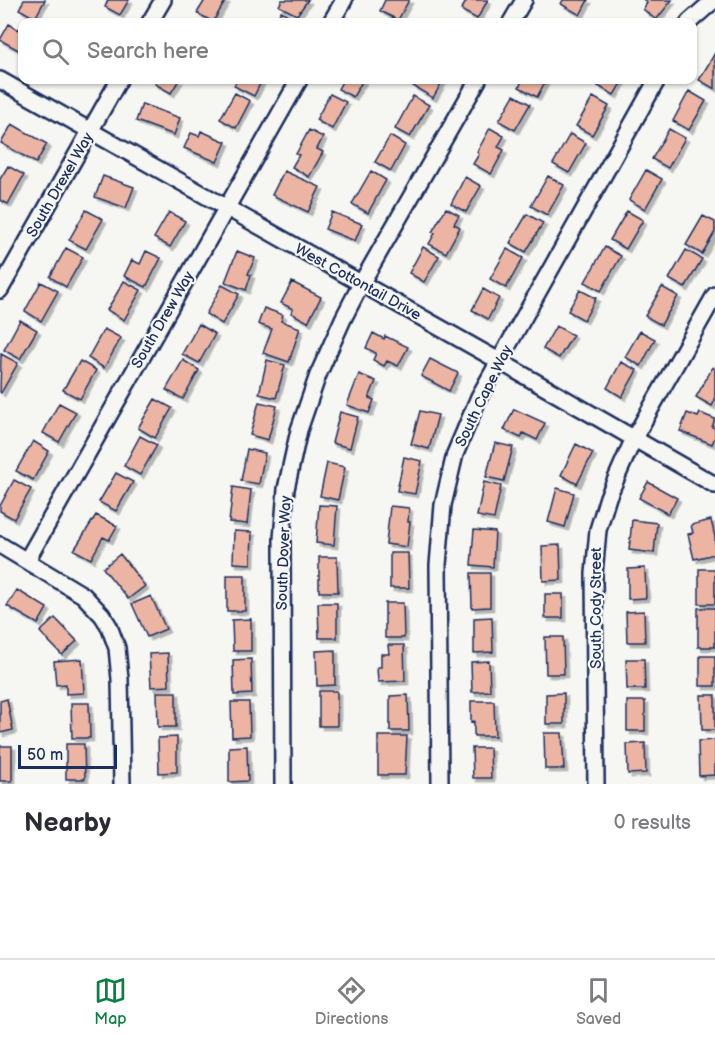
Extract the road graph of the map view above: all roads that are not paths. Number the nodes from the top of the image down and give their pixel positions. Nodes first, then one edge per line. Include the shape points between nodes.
1 (163, 0) edge
2 (344, 0) edge
3 (524, 0) edge
4 (714, 0) edge
5 (152, 18) edge
6 (333, 18) edge
7 (513, 18) edge
8 (694, 18) edge
9 (0, 80) edge
10 (117, 84) edge
11 (297, 84) edge
12 (476, 84) edge
13 (655, 84) edge
14 (90, 131) junction
15 (226, 208) junction
16 (361, 284) junction
17 (0, 290) edge
18 (715, 295) edge
19 (499, 361) junction
20 (633, 438) junction
21 (715, 485) edge
22 (0, 545) edge
23 (27, 560) junction
24 (122, 784) edge
25 (283, 784) edge
26 (440, 784) edge
27 (596, 784) edge

1 - 5 street
2 - 6 street
3 - 7 street
4 - 8 street
9 - 14 street, West Cottontail Drive
10 - 14 street, South Drexel Way
11 - 15 street, South Drew Way
12 - 16 street, South Dover Way
13 - 19 street, South Cape Way
14 - 15 street, West Cottontail Drive
14 - 17 street, South Drexel Way
15 - 16 street, West Cottontail Drive
15 - 23 street, South Drew Way
16 - 19 street, West Cottontail Drive
16 - 25 street, South Dover Way via 318,375 299,430 286,489 281,570
18 - 20 street, South Cody Street
19 - 20 street, West Cottontail Drive
19 - 26 street, South Cape Way via 455,454 442,505 438,565
20 - 21 street, West Cottontail Drive
20 - 27 street, South Cody Street via 603,511 596,541
22 - 23 street
23 - 24 street via 83,595 109,626 115,640 119,659

